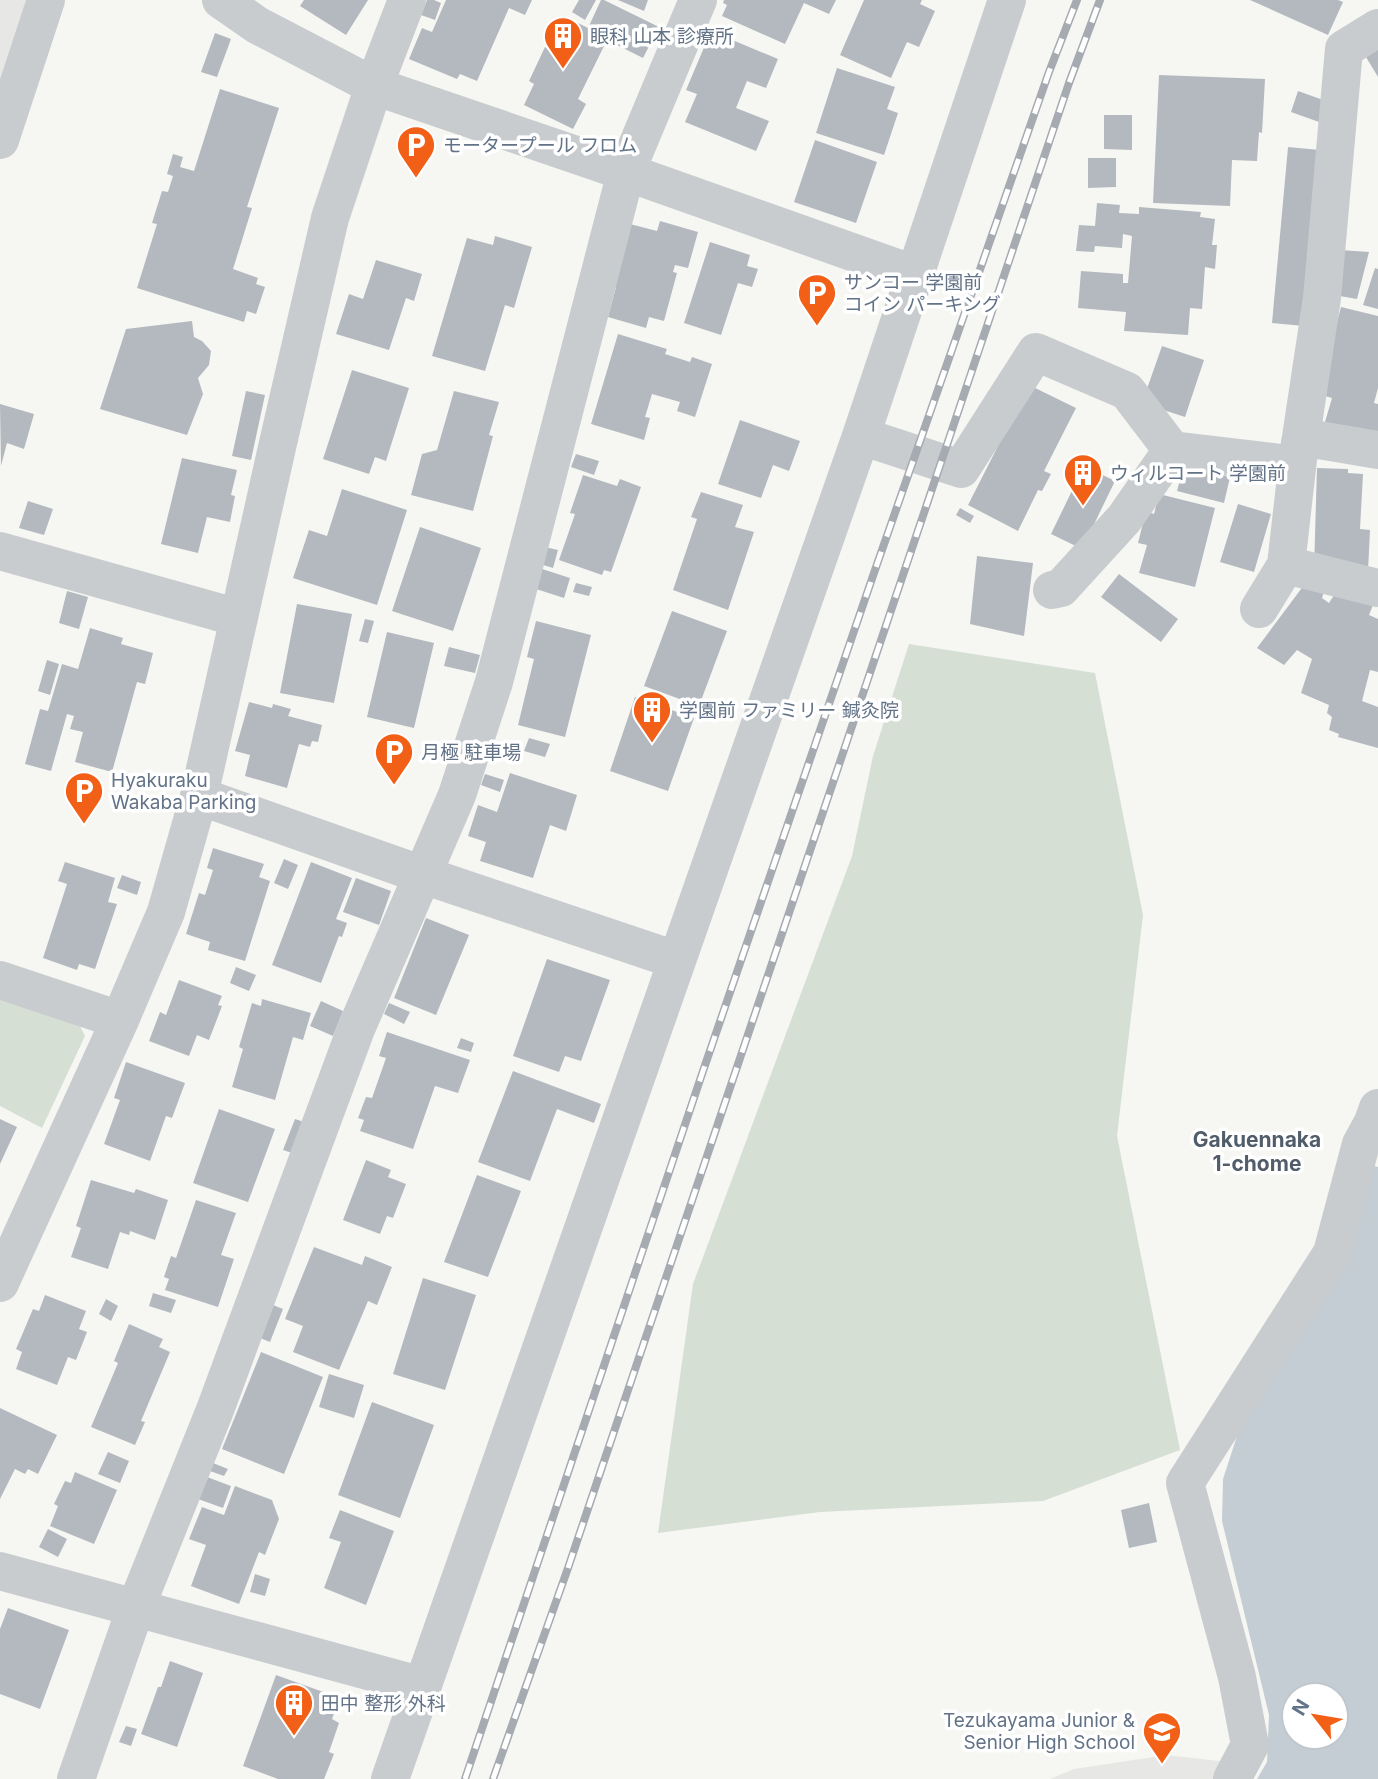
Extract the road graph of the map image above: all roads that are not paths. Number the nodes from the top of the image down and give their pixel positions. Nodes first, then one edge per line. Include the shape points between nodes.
1 (46, 0) edge
2 (221, 0) edge
3 (407, 0) edge
4 (698, 0) edge
5 (1007, 0) edge
6 (1378, 28) edge
7 (374, 86) junction
8 (0, 140) edge
9 (626, 172) junction
10 (914, 274) junction
11 (861, 436) junction
12 (1172, 450) junction
13 (1378, 450) edge
14 (1299, 451) junction
15 (1124, 519) junction
16 (0, 551) edge
17 (1286, 565) junction
18 (1113, 570) dead end
19 (1378, 588) edge
20 (1052, 590) dead end
21 (1259, 610) dead end
22 (239, 618) junction
23 (200, 796) junction
24 (423, 874) junction
25 (676, 960) junction
26 (0, 979) edge
27 (120, 1020) junction
28 (1378, 1108) edge
29 (0, 1283) edge
30 (0, 1570) edge
31 (136, 1607) junction
32 (423, 1686) junction
33 (76, 1779) edge
34 (390, 1779) edge
35 (1232, 1779) edge

1 - 8 street
2 - 7 street via 257,25
3 - 7 street
4 - 9 street
5 - 10 street
6 - 14 street via 1344,49 1322,298
7 - 9 street
7 - 22 street via 330,218
9 - 10 street
9 - 24 street via 495,682 457,795
10 - 11 street
11 - 12 street via 961,469 1036,352 1127,391
11 - 25 street
12 - 14 street
12 - 15 street
13 - 14 street
14 - 17 street
15 - 18 street
15 - 20 street via 1061,588
16 - 22 street
17 - 19 street
17 - 21 street
22 - 23 street
23 - 24 street
23 - 27 street via 166,912
24 - 25 street
24 - 31 street via 356,1029 215,1410
25 - 32 street
26 - 27 street
27 - 29 street
28 - 35 street via 1361,1144 1332,1253 1185,1483 1237,1677 1250,1745
30 - 31 street
31 - 32 street
31 - 33 street
32 - 34 street

